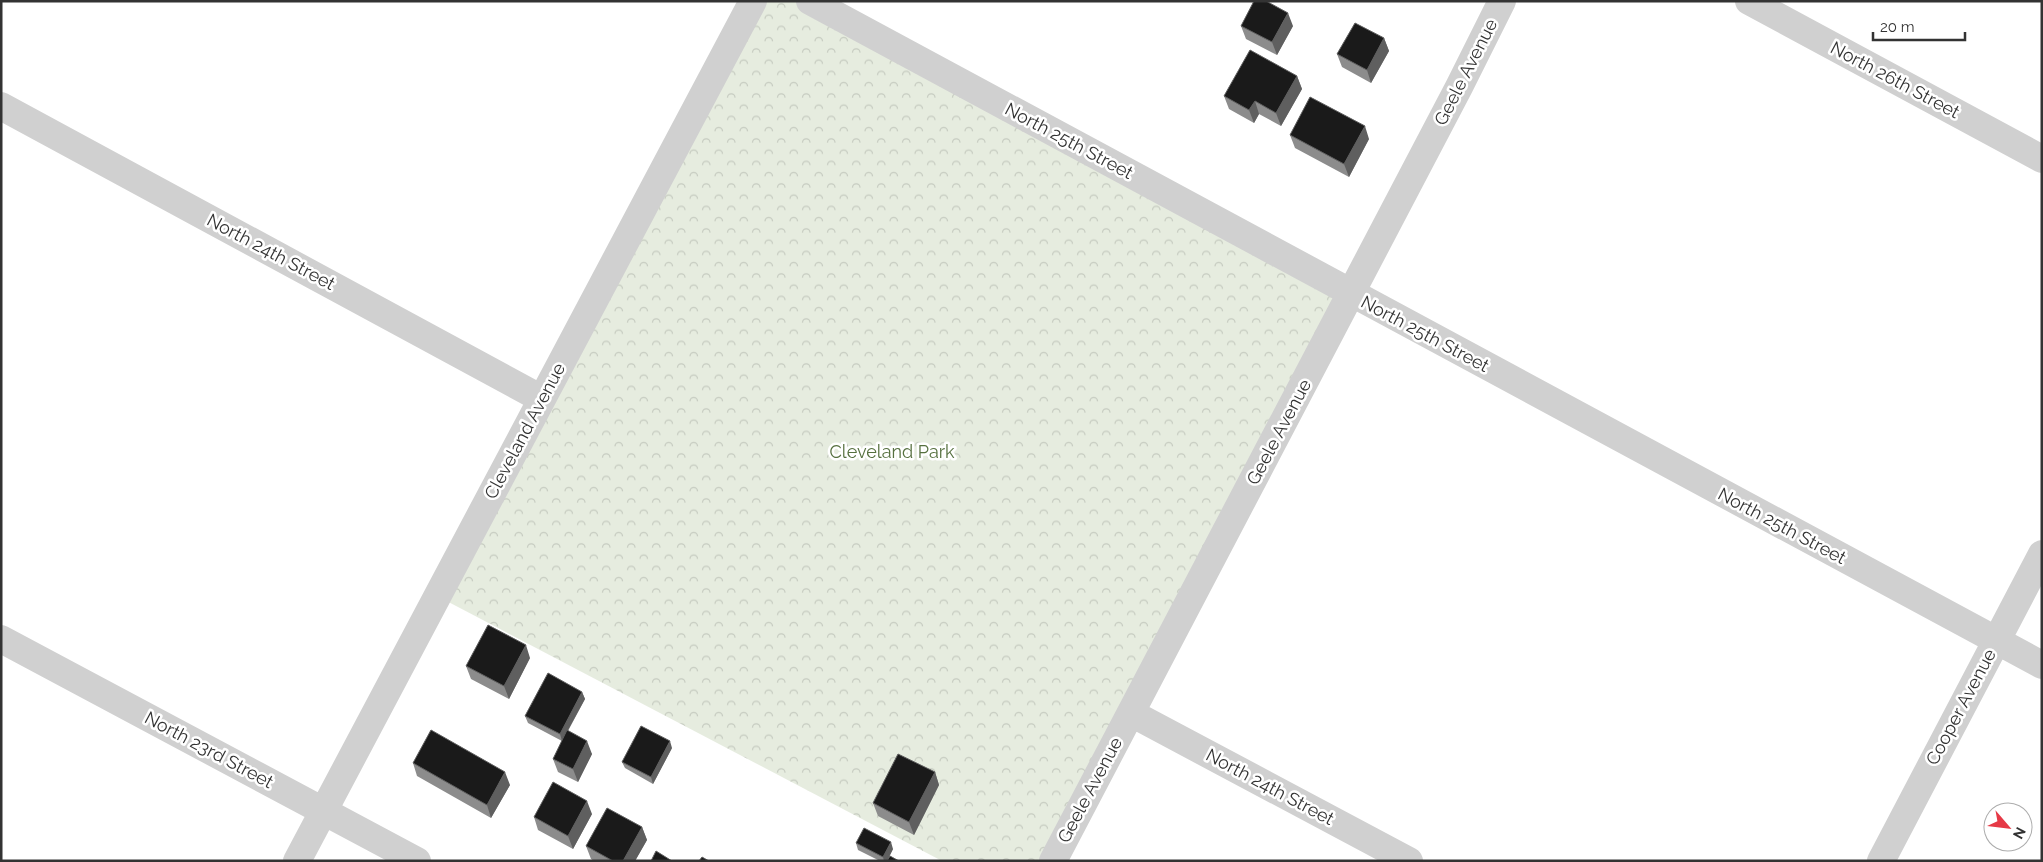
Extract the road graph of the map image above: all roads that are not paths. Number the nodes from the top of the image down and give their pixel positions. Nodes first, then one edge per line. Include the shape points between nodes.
1 (752, 1) edge
2 (810, 1) edge
3 (1502, 1) edge
4 (1748, 1) edge
5 (1, 106) edge
6 (2042, 159) edge
7 (1351, 294) junction
8 (542, 399) junction
9 (2042, 554) edge
10 (1, 639) edge
11 (1996, 641) junction
12 (2042, 665) edge
13 (1131, 713) junction
14 (324, 811) junction
15 (297, 861) edge
16 (417, 861) edge
17 (1053, 861) edge
18 (1409, 861) edge
19 (1881, 861) edge

1 - 8 street, Cleveland Avenue
2 - 7 street, North 25th Street
3 - 7 street, Geele Avenue
4 - 6 street, North 26th Street
5 - 8 street, North 24th Street
7 - 11 street, North 25th Street
7 - 13 street, Geele Avenue
8 - 14 street, Cleveland Avenue
9 - 11 street, Cooper Avenue
10 - 14 street, North 23rd Street
11 - 12 street, North 25th Street
11 - 19 street, Cooper Avenue
13 - 17 street, Geele Avenue
13 - 18 street, North 24th Street
14 - 15 street, Cleveland Avenue
14 - 16 street, North 23rd Street

